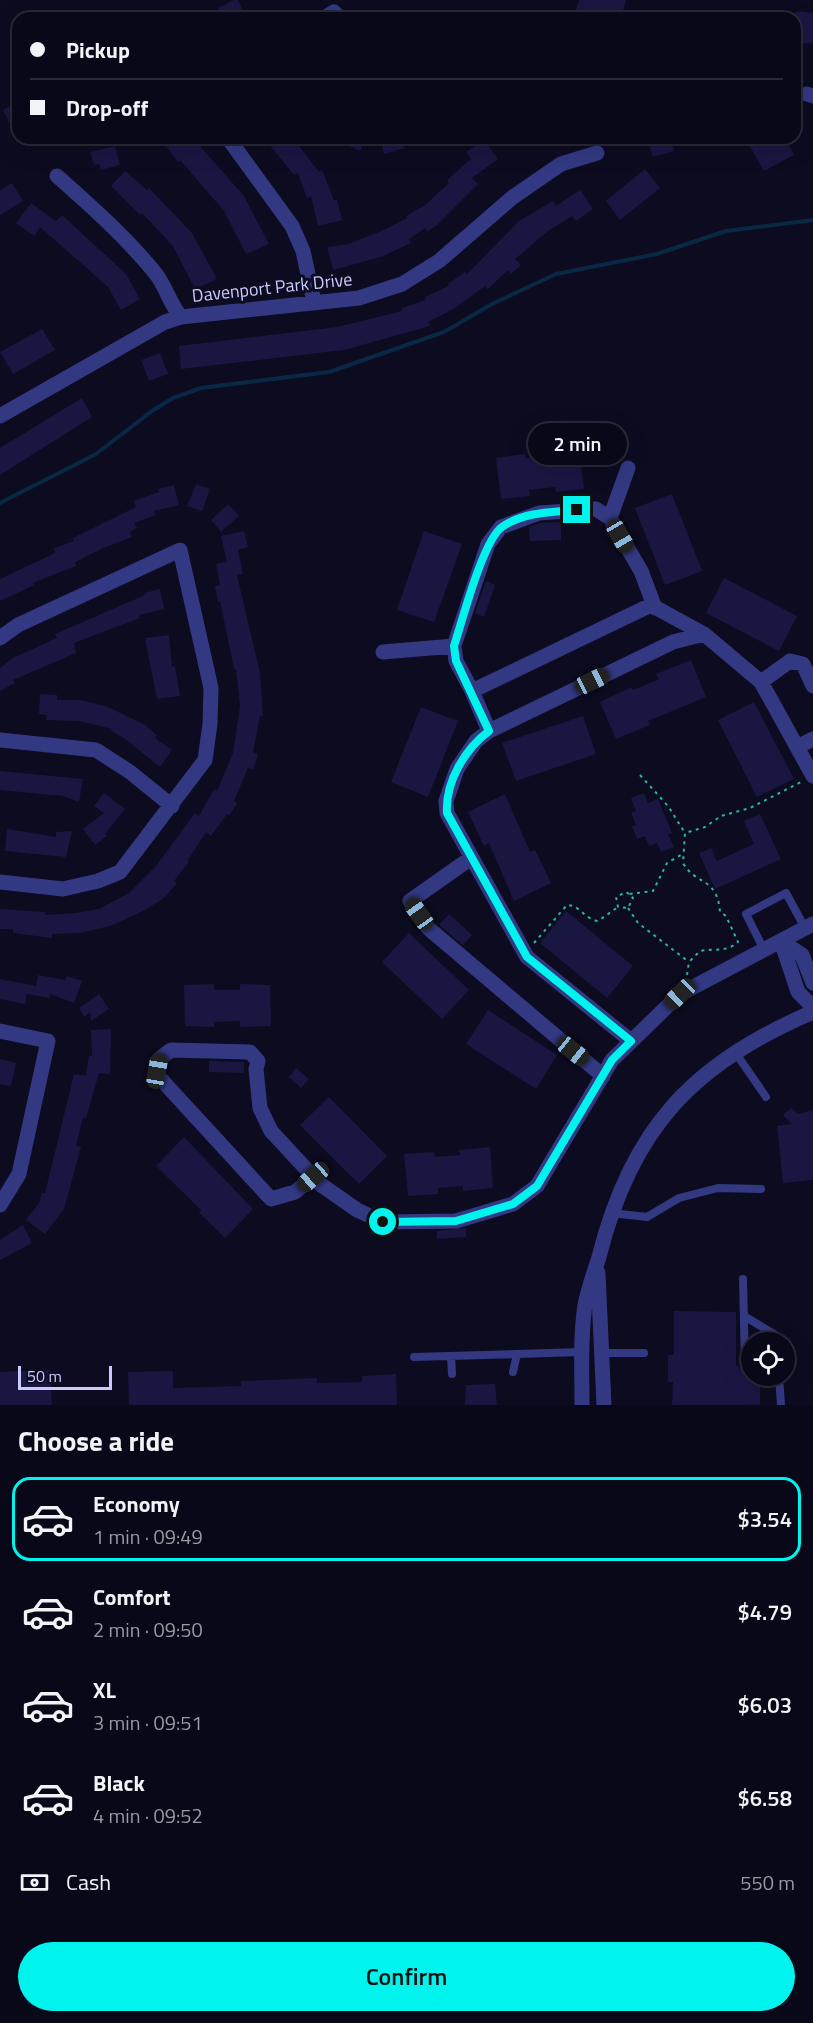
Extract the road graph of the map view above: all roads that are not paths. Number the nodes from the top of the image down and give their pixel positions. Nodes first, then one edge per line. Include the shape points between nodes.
1 (232, 144) edge
2 (597, 153) dead end
3 (57, 177) dead end
4 (314, 302) junction
5 (181, 317) junction
6 (1, 412) edge
7 (628, 468) dead end
8 (610, 518) junction
9 (655, 608) junction
10 (704, 634) junction
11 (0, 638) edge
12 (454, 646) junction
13 (383, 652) dead end
14 (761, 682) junction
15 (813, 686) edge
16 (472, 691) junction
17 (489, 731) junction
18 (813, 739) edge
19 (0, 740) edge
20 (797, 747) junction
21 (813, 776) edge
22 (172, 806) junction
23 (471, 858) junction
24 (0, 882) edge
25 (809, 926) edge
26 (781, 941) junction
27 (764, 950) junction
28 (813, 982) edge
29 (813, 1007) edge
30 (813, 1012) edge
31 (0, 1031) edge
32 (631, 1041) junction
33 (734, 1051) junction
34 (603, 1076) junction
35 (766, 1096) dead end
36 (313, 1177) junction
37 (761, 1189) dead end
38 (0, 1205) edge
39 (610, 1213) junction
40 (597, 1262) junction
41 (743, 1279) dead end
42 (744, 1316) junction
43 (744, 1332) edge
44 (771, 1332) edge
45 (582, 1352) junction
46 (603, 1353) junction
47 (644, 1353) dead end
48 (517, 1354) junction
49 (451, 1356) junction
50 (414, 1357) dead end
51 (513, 1372) dead end
52 (452, 1374) dead end
53 (780, 1386) edge
54 (582, 1405) edge
55 (604, 1405) edge
56 (781, 1405) edge

1 - 4 street via 292,226 303,251
2 - 4 street, Davenport Park Drive via 561,164 522,190 439,261 402,284 359,298
3 - 5 street via 101,215 157,276 172,308
4 - 5 street, Davenport Park Drive
5 - 6 street, Davenport Park Drive via 165,322
7 - 8 street
8 - 9 street via 641,572
8 - 12 street via 596,509 539,513 501,527 488,544
9 - 10 street
9 - 16 street via 651,606
10 - 14 street
10 - 17 street via 673,642
11 - 22 street via 18,625 180,550 212,688 205,760
12 - 13 street
12 - 16 street via 456,661
14 - 15 street via 790,661 803,664
14 - 20 street
16 - 17 street
17 - 23 street via 476,741 457,769 446,801 447,813
18 - 20 street
19 - 22 street via 96,750 130,771
20 - 21 street
22 - 24 street via 120,872 63,889
23 - 32 street via 525,954
23 - 34 street via 410,901 428,928
25 - 26 street
25 - 27 lane via 786,894 746,914
26 - 27 street
26 - 28 street via 802,955
26 - 29 street via 798,992
27 - 32 street via 680,994
30 - 33 street
31 - 38 street via 48,1041 19,1174
32 - 34 street
33 - 35 lane
33 - 39 street via 706,1072 658,1122 622,1182
34 - 36 street via 537,1186 513,1204 456,1221 383,1222 357,1210
36 - 36 street via 271,1131 260,1108 258,1061 250,1052 171,1050 159,1059 158,1076 271,1199 295,1192
37 - 39 lane via 718,1188 679,1198 646,1217
39 - 40 street
40 - 45 street via 585,1304
40 - 46 street
41 - 42 lane
42 - 43 lane
42 - 44 lane
45 - 48 lane
45 - 54 street
46 - 47 lane
46 - 55 street
48 - 49 lane
48 - 51 lane
49 - 50 lane
49 - 52 lane
53 - 56 lane

